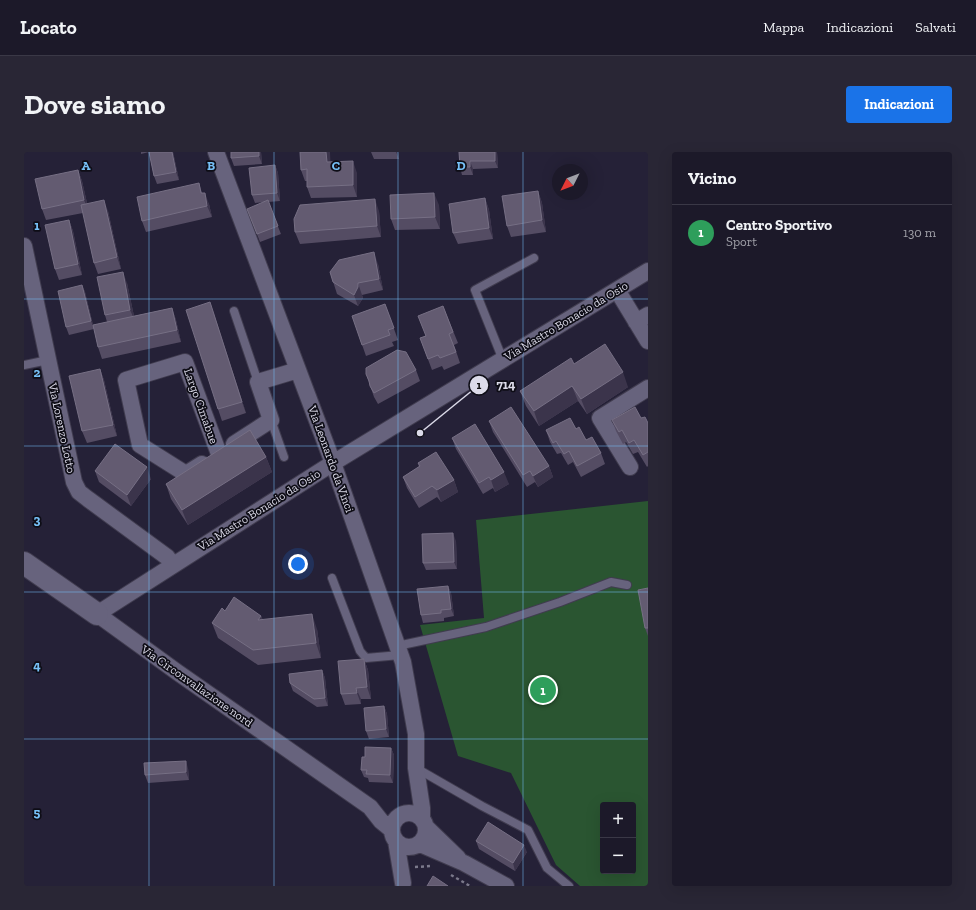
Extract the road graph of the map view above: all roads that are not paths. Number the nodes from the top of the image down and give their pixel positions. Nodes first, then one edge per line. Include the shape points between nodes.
1 (216, 152) edge
2 (24, 246) edge
3 (534, 258) dead end
4 (648, 271) edge
5 (617, 290) junction
6 (234, 311) dead end
7 (642, 318) edge
8 (648, 341) edge
9 (48, 360) junction
10 (503, 360) junction
11 (24, 365) edge
12 (298, 370) junction
13 (258, 382) junction
14 (648, 388) edge
15 (271, 420) junction
16 (219, 454) junction
17 (284, 457) dead end
18 (333, 463) junction
19 (630, 467) dead end
20 (24, 563) edge
21 (173, 565) junction
22 (332, 578) dead end
23 (627, 585) dead end
24 (97, 614) junction
25 (399, 650) junction
26 (416, 771) junction
27 (424, 823) junction
28 (398, 825) junction
29 (416, 845) junction
30 (464, 864) junction
31 (403, 884) edge
32 (506, 886) edge
33 (569, 886) edge

1 - 12 street, Via Leonardo da Vinci
2 - 9 street, Via Lorenzo Lotto
3 - 10 lane via 475,290
4 - 5 street, Via Mastro Bonacio da Osio
5 - 7 street
5 - 10 street, Via Mastro Bonacio da Osio
6 - 13 lane
7 - 8 street
9 - 11 lane
9 - 21 street, Via Lorenzo Lotto via 74,482 79,492 167,556
10 - 18 street, Via Mastro Bonacio da Osio
12 - 13 street
12 - 18 street, Via Leonardo da Vinci
13 - 15 street
14 - 19 street via 600,418
15 - 16 street, Largo Cimabue
15 - 17 lane
16 - 16 street, Largo Cimabue via 186,474 140,445 126,380 184,362
18 - 21 street, Via Mastro Bonacio da Osio
18 - 25 street, Via Leonardo da Vinci
20 - 24 street, Via Circonvallazione nord
21 - 24 street, Via Mastro Bonacio da Osio
22 - 25 lane via 360,651 366,658
23 - 25 lane via 611,582 486,627
24 - 28 street, Via Circonvallazione nord via 370,807 387,811
25 - 26 street, Via Leonardo da Vinci via 416,734
26 - 27 street, Via Leonardo da Vinci
26 - 28 street, Via Leonardo da Vinci
26 - 33 lane via 528,830 547,868
27 - 28 street, Via Circonvallazione nord via 412,813
27 - 29 street via 424,840
27 - 30 street, Via Circonvallazione nord
28 - 29 street, Via Circonvallazione nord via 404,846
28 - 31 street, Via Leonardo da Vinci
29 - 30 street, Via Circonvallazione nord
29 - 31 street
30 - 32 street, Via Circonvallazione nord

